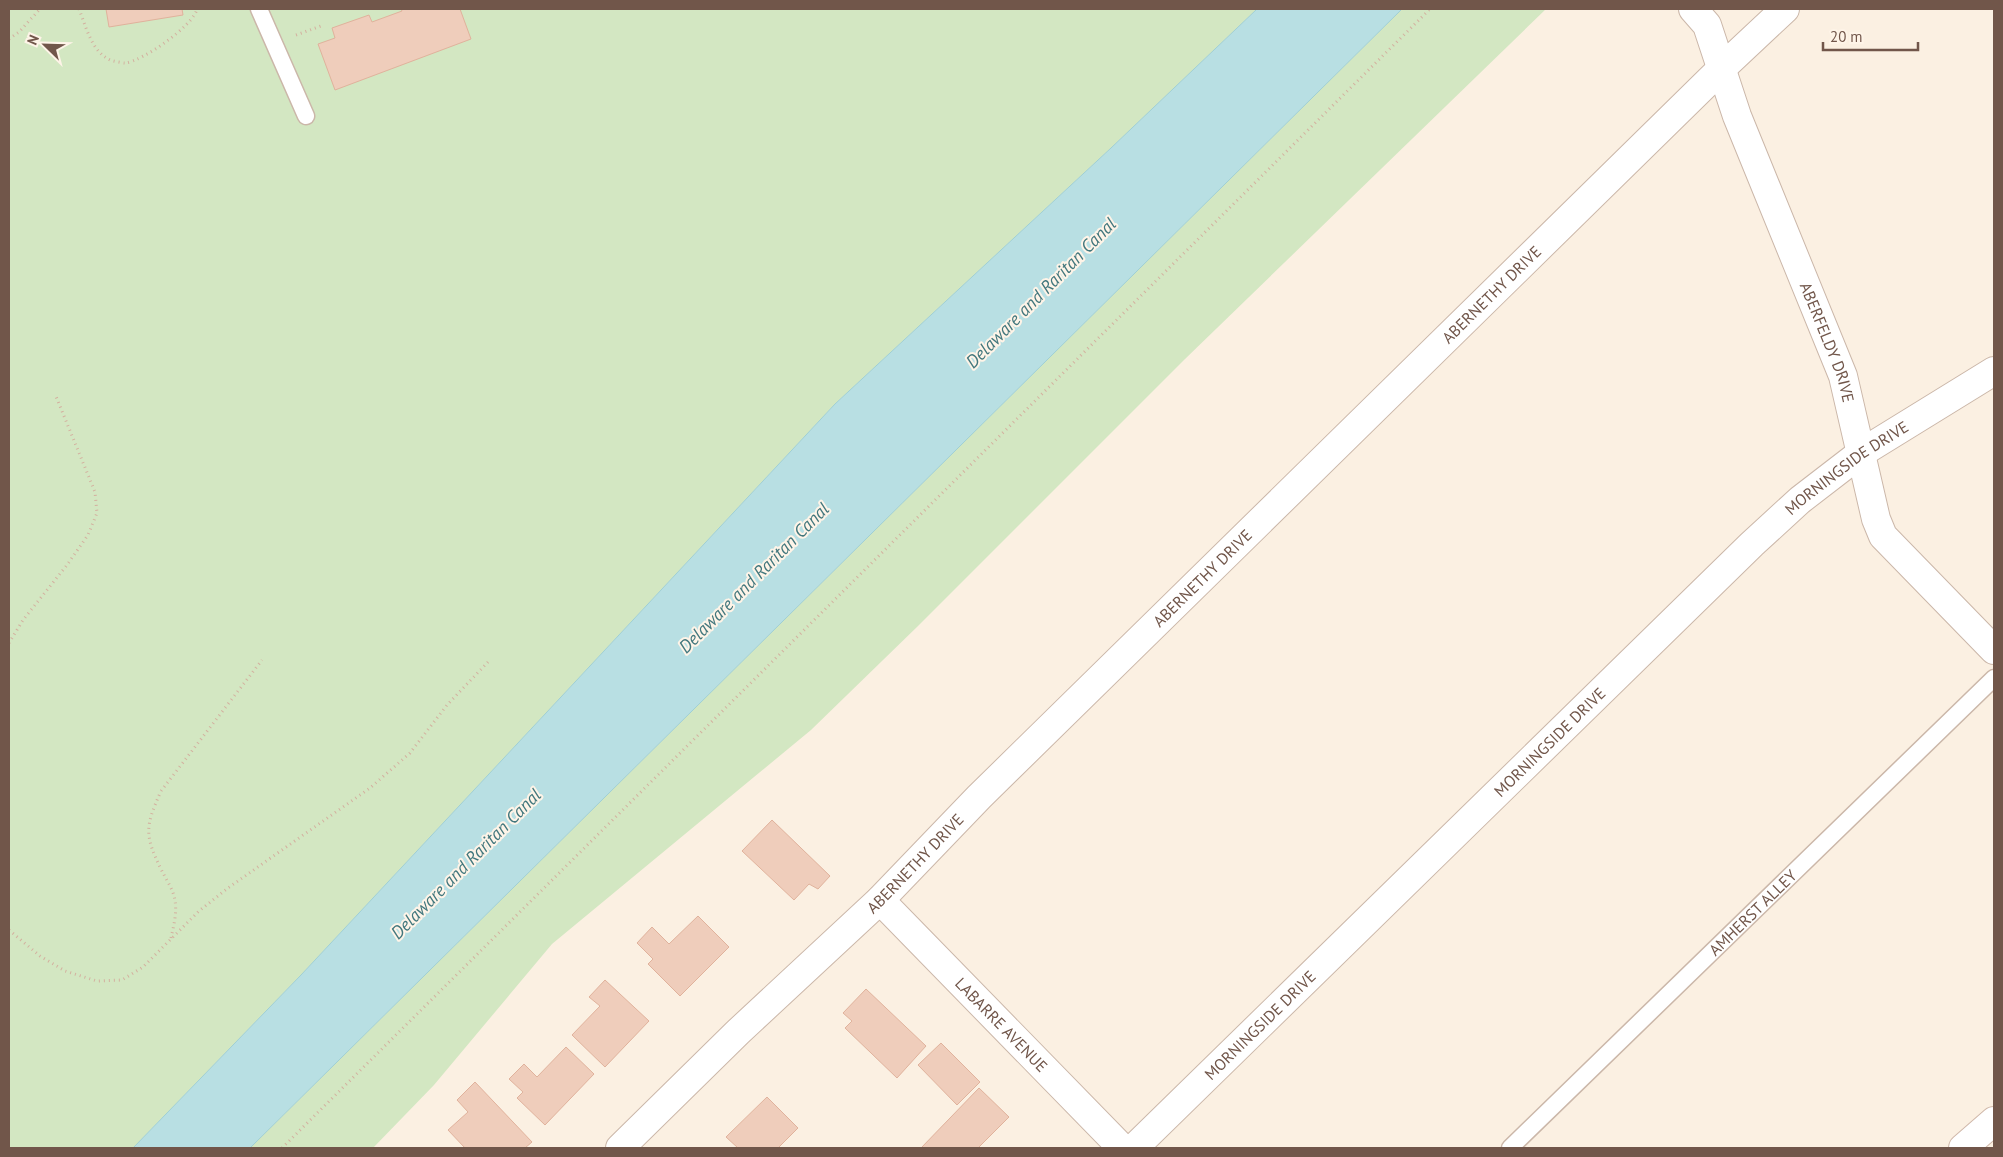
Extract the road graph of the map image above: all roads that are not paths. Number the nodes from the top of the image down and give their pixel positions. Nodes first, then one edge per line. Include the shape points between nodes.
1 (259, 9) edge
2 (1693, 9) edge
3 (1785, 9) edge
4 (1722, 68) junction
5 (306, 116) dead end
6 (1994, 371) edge
7 (1861, 453) junction
8 (1994, 650) edge
9 (1994, 678) edge
10 (880, 900) junction
11 (1994, 1121) edge
12 (620, 1148) edge
13 (1122, 1148) edge
14 (1134, 1148) edge
15 (1510, 1148) edge
16 (1963, 1148) edge

1 - 5 lane
2 - 4 street, ABERFELDY DRIVE via 1707,25
3 - 4 street, ABERNETHY DRIVE
4 - 7 street, ABERFELDY DRIVE via 1737,116 1843,376
4 - 10 street, ABERNETHY DRIVE via 979,797
6 - 7 street, MORNINGSIDE DRIVE
7 - 8 street, ABERFELDY DRIVE via 1883,536
7 - 14 street, MORNINGSIDE DRIVE via 1800,500 1752,544
9 - 15 lane, AMHERST ALLEY
10 - 12 street, ABERNETHY DRIVE
10 - 13 street, LABARRE AVENUE
11 - 16 street

